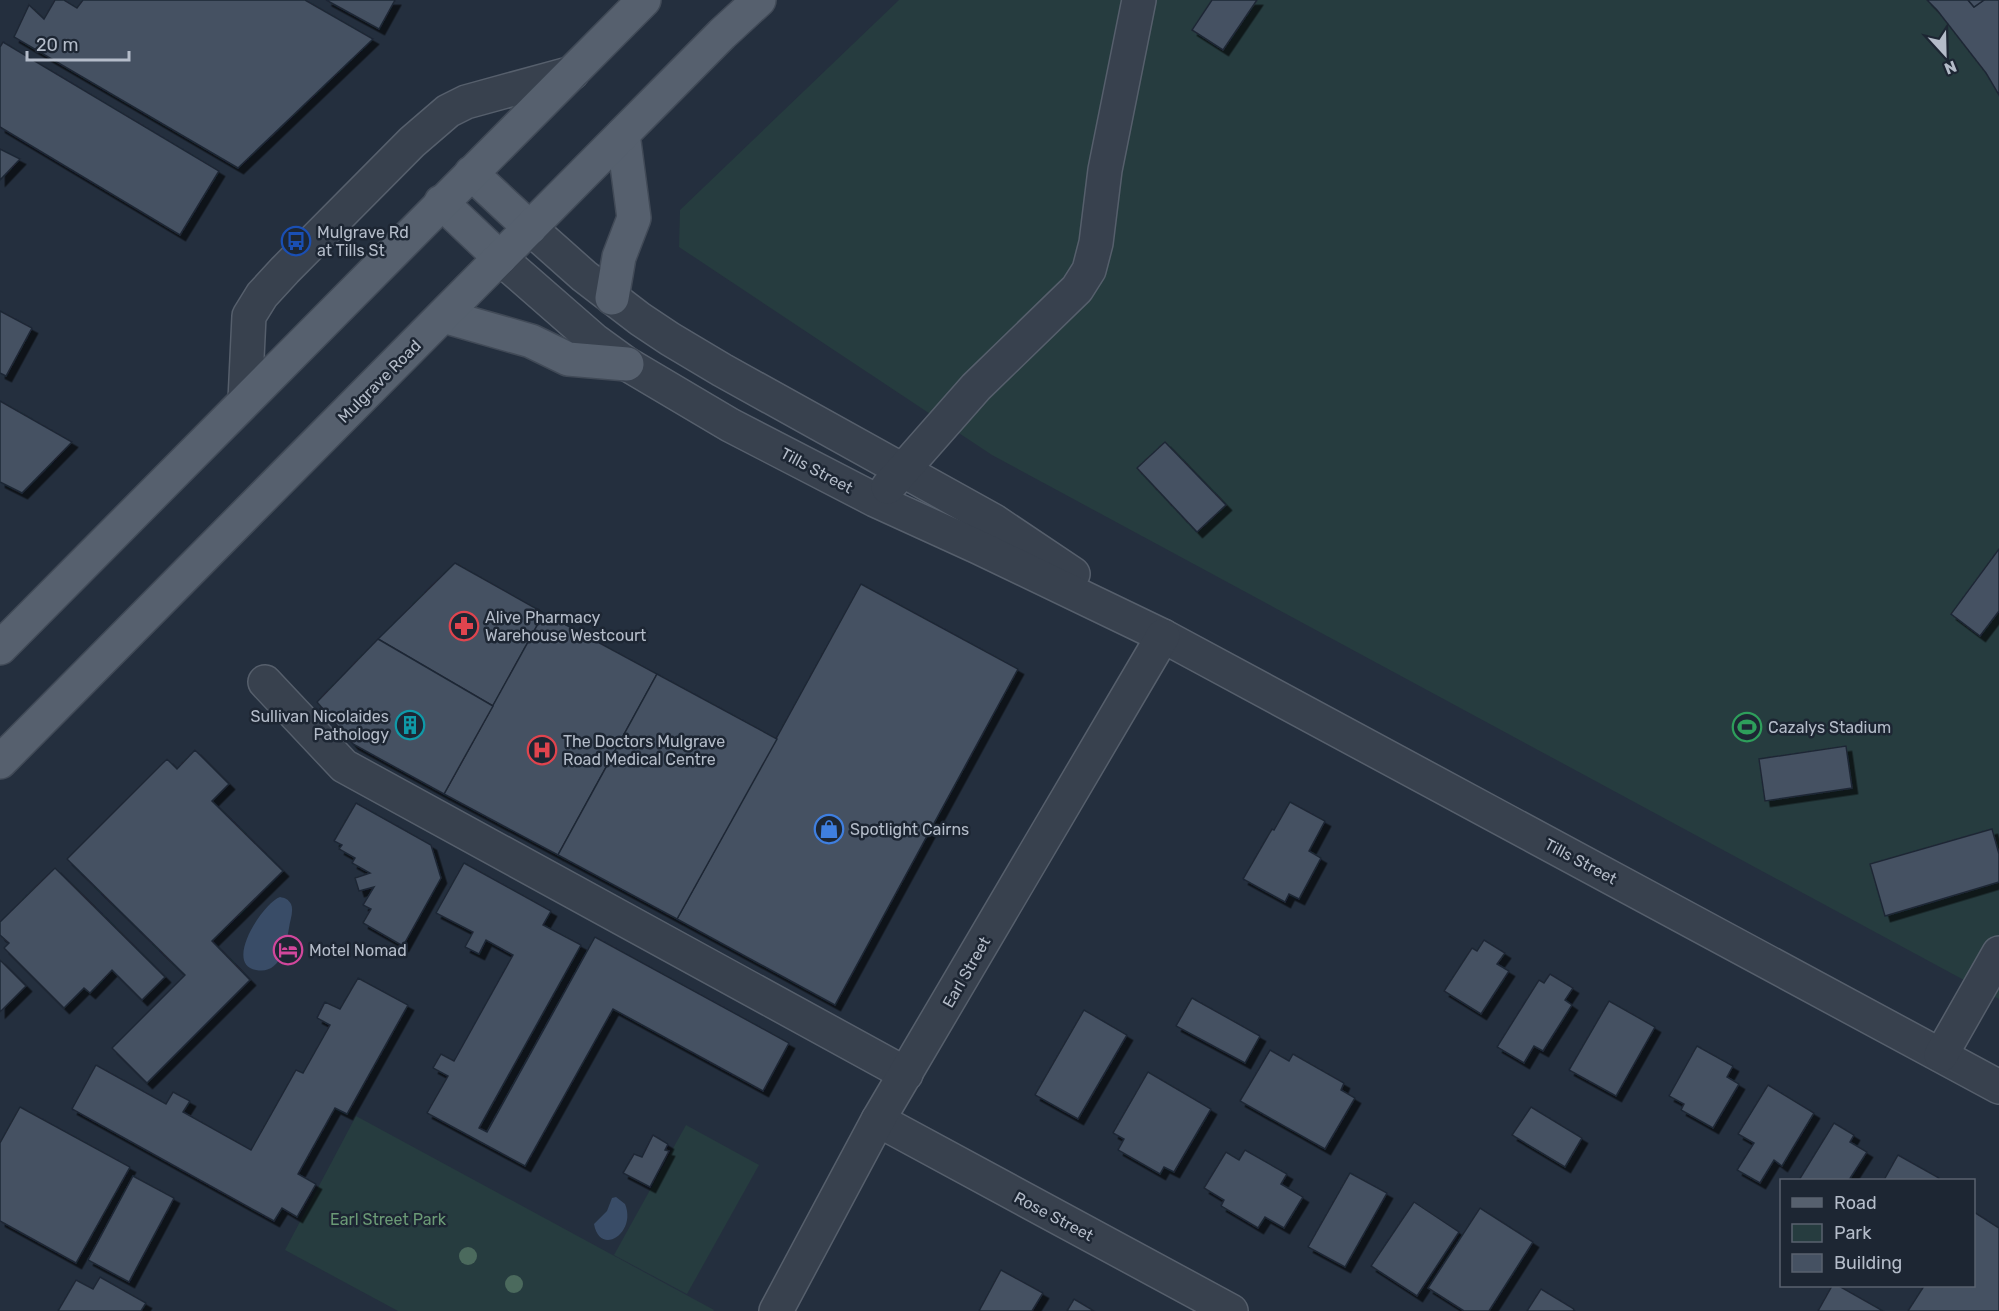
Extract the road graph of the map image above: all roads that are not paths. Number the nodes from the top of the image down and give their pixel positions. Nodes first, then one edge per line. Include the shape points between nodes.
1 (644, 0) edge
2 (759, 0) edge
3 (1139, 0) edge
4 (572, 73) junction
5 (623, 134) junction
6 (471, 173) junction
7 (441, 202) junction
8 (530, 228) junction
9 (500, 258) junction
10 (612, 298) junction
11 (443, 316) junction
12 (627, 364) junction
13 (245, 400) junction
14 (902, 470) junction
15 (875, 500) junction
16 (1163, 636) junction
17 (0, 648) edge
18 (265, 682) dead end
19 (0, 762) edge
20 (1999, 953) edge
21 (1941, 1054) junction
22 (906, 1074) junction
23 (1999, 1087) edge
24 (878, 1120) junction
25 (776, 1311) edge
26 (1231, 1311) edge

1 - 4 main road
2 - 5 main road, Mulgrave Road
3 - 14 street via 1089,270 1077,289 976,387
4 - 6 main road
4 - 13 street via 466,102 431,124 395,159 285,270 249,316
5 - 8 main road, Mulgrave Road
5 - 10 main road via 634,218 620,257
6 - 7 main road
6 - 8 main road
7 - 9 main road
7 - 13 main road
8 - 9 main road, Mulgrave Road
8 - 10 street, Tills Street
9 - 11 main road, Mulgrave Road
9 - 12 street, Tills Street
10 - 14 street, Tills Street via 670,339
11 - 12 main road via 531,342 568,359
11 - 19 main road, Mulgrave Road
12 - 15 street, Tills Street via 730,425
13 - 17 main road
14 - 15 street
14 - 16 street, Tills Street via 994,521
15 - 16 street, Tills Street
16 - 21 street, Tills Street
16 - 22 street, Earl Street
18 - 22 street via 344,766
20 - 21 street
21 - 23 street, Tills Street
22 - 24 street, Earl Street
24 - 25 street, Earl Street
24 - 26 street, Rose Street

